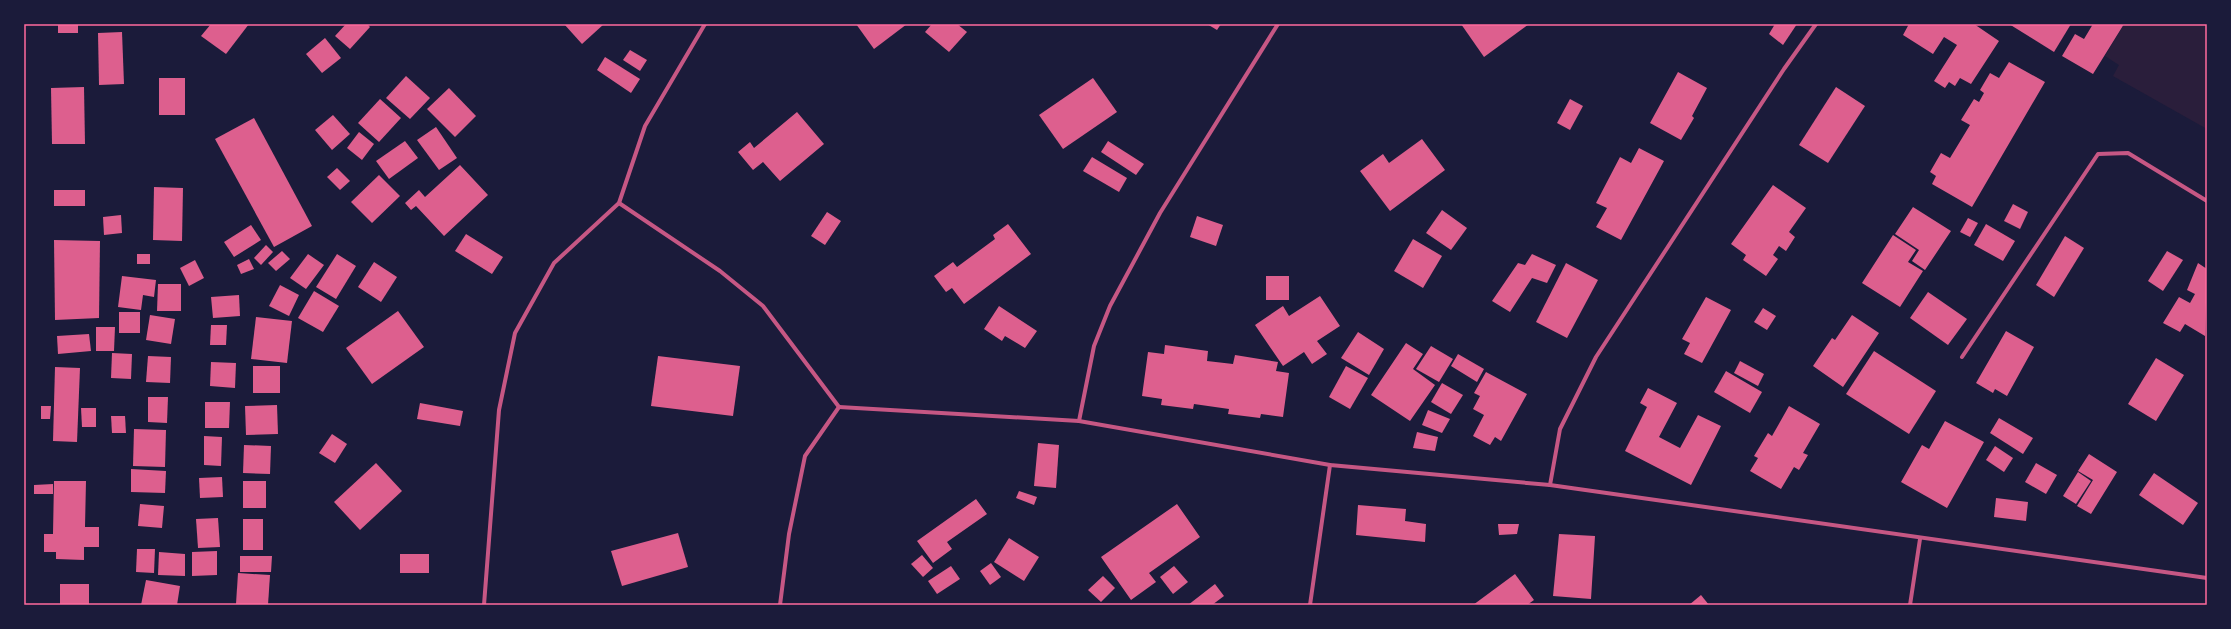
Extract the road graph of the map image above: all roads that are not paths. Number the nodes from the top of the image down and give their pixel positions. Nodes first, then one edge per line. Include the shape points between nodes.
1 (705, 24) edge
2 (1278, 24) edge
3 (1816, 24) edge
4 (2207, 201) edge
5 (619, 202) junction
6 (1962, 358) dead end
7 (839, 407) junction
8 (1079, 421) junction
9 (1330, 465) junction
10 (1550, 485) junction
11 (1920, 539) junction
12 (2207, 578) edge
13 (484, 605) edge
14 (780, 605) edge
15 (1310, 605) edge
16 (1910, 605) edge

1 - 5 street via 645,126
2 - 8 street via 1160,213 1110,306 1094,346
3 - 10 street via 1596,357 1560,429
4 - 6 street via 2128,153 2098,154
5 - 7 street via 720,271 763,306
5 - 13 street via 554,263 515,333 499,410
7 - 8 street
7 - 14 street via 805,456
8 - 9 street
9 - 10 street
9 - 15 street
10 - 11 street
11 - 12 street
11 - 16 street

